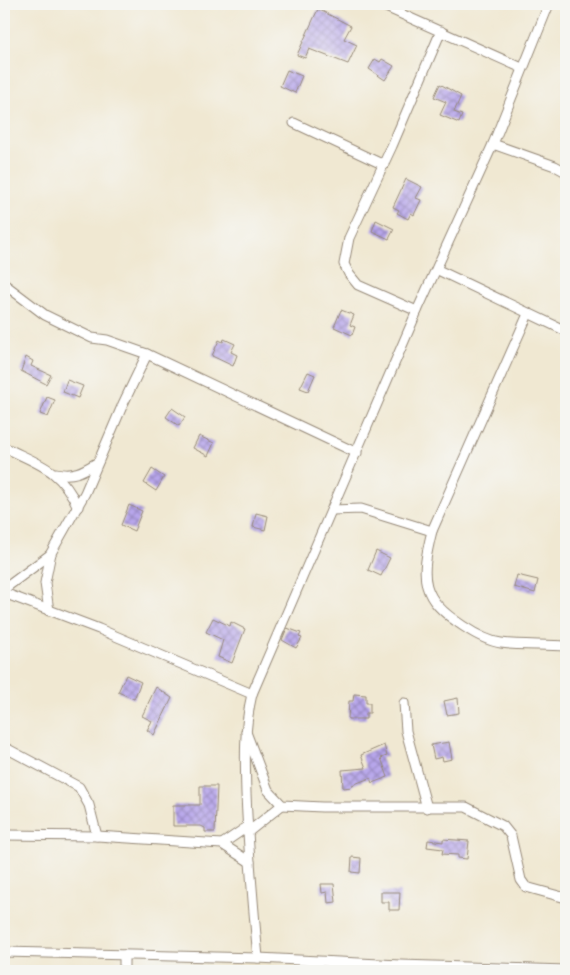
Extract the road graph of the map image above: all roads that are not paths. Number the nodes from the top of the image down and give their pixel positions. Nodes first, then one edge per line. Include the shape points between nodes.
1 (379, 4) edge
2 (549, 4) edge
3 (441, 31) junction
4 (522, 68) junction
5 (294, 123) dead end
6 (493, 144) junction
7 (384, 165) junction
8 (566, 172) edge
9 (438, 270) junction
10 (4, 284) edge
11 (417, 311) junction
12 (528, 314) junction
13 (566, 331) edge
14 (147, 354) junction
15 (4, 448) edge
16 (357, 452) junction
17 (98, 462) junction
18 (56, 473) junction
19 (78, 507) junction
20 (332, 510) junction
21 (432, 532) junction
22 (51, 554) junction
23 (4, 591) edge
24 (49, 610) junction
25 (566, 646) edge
26 (252, 694) junction
27 (404, 703) dead end
28 (245, 730) junction
29 (4, 747) edge
30 (282, 805) junction
31 (427, 808) junction
32 (247, 830) junction
33 (4, 835) edge
34 (97, 836) junction
35 (222, 844) junction
36 (250, 862) junction
37 (564, 896) edge
38 (4, 952) edge
39 (124, 954) junction
40 (258, 958) junction
41 (399, 968) edge
42 (566, 970) edge
43 (124, 971) edge

1 - 3 street
2 - 4 street
3 - 4 street
3 - 7 street
4 - 6 street
5 - 7 street
6 - 8 street
6 - 9 street
7 - 11 street via 349,238 344,264 358,285
9 - 11 street
9 - 12 street
10 - 14 street via 45,315 92,338
11 - 16 street
12 - 13 street
12 - 21 street
14 - 16 street
14 - 17 street
15 - 18 street
16 - 20 street
17 - 18 street via 77,474
17 - 19 street
18 - 19 street via 71,491
19 - 22 street
20 - 21 street via 361,509
20 - 26 street
21 - 25 street via 425,560 426,586 434,604 449,617 491,641
22 - 23 street
22 - 24 street via 45,583
23 - 24 street
24 - 26 street
26 - 28 street
27 - 31 street via 406,730
28 - 30 street via 268,790
28 - 32 street
29 - 34 street via 79,787 89,805
30 - 31 street
30 - 32 street
31 - 37 street via 466,807 503,826 511,836 520,880 526,887
32 - 35 street
32 - 36 street
33 - 34 street
34 - 35 street
35 - 36 street
36 - 40 street
38 - 39 street
39 - 40 street
39 - 43 street
40 - 41 street
41 - 42 street

